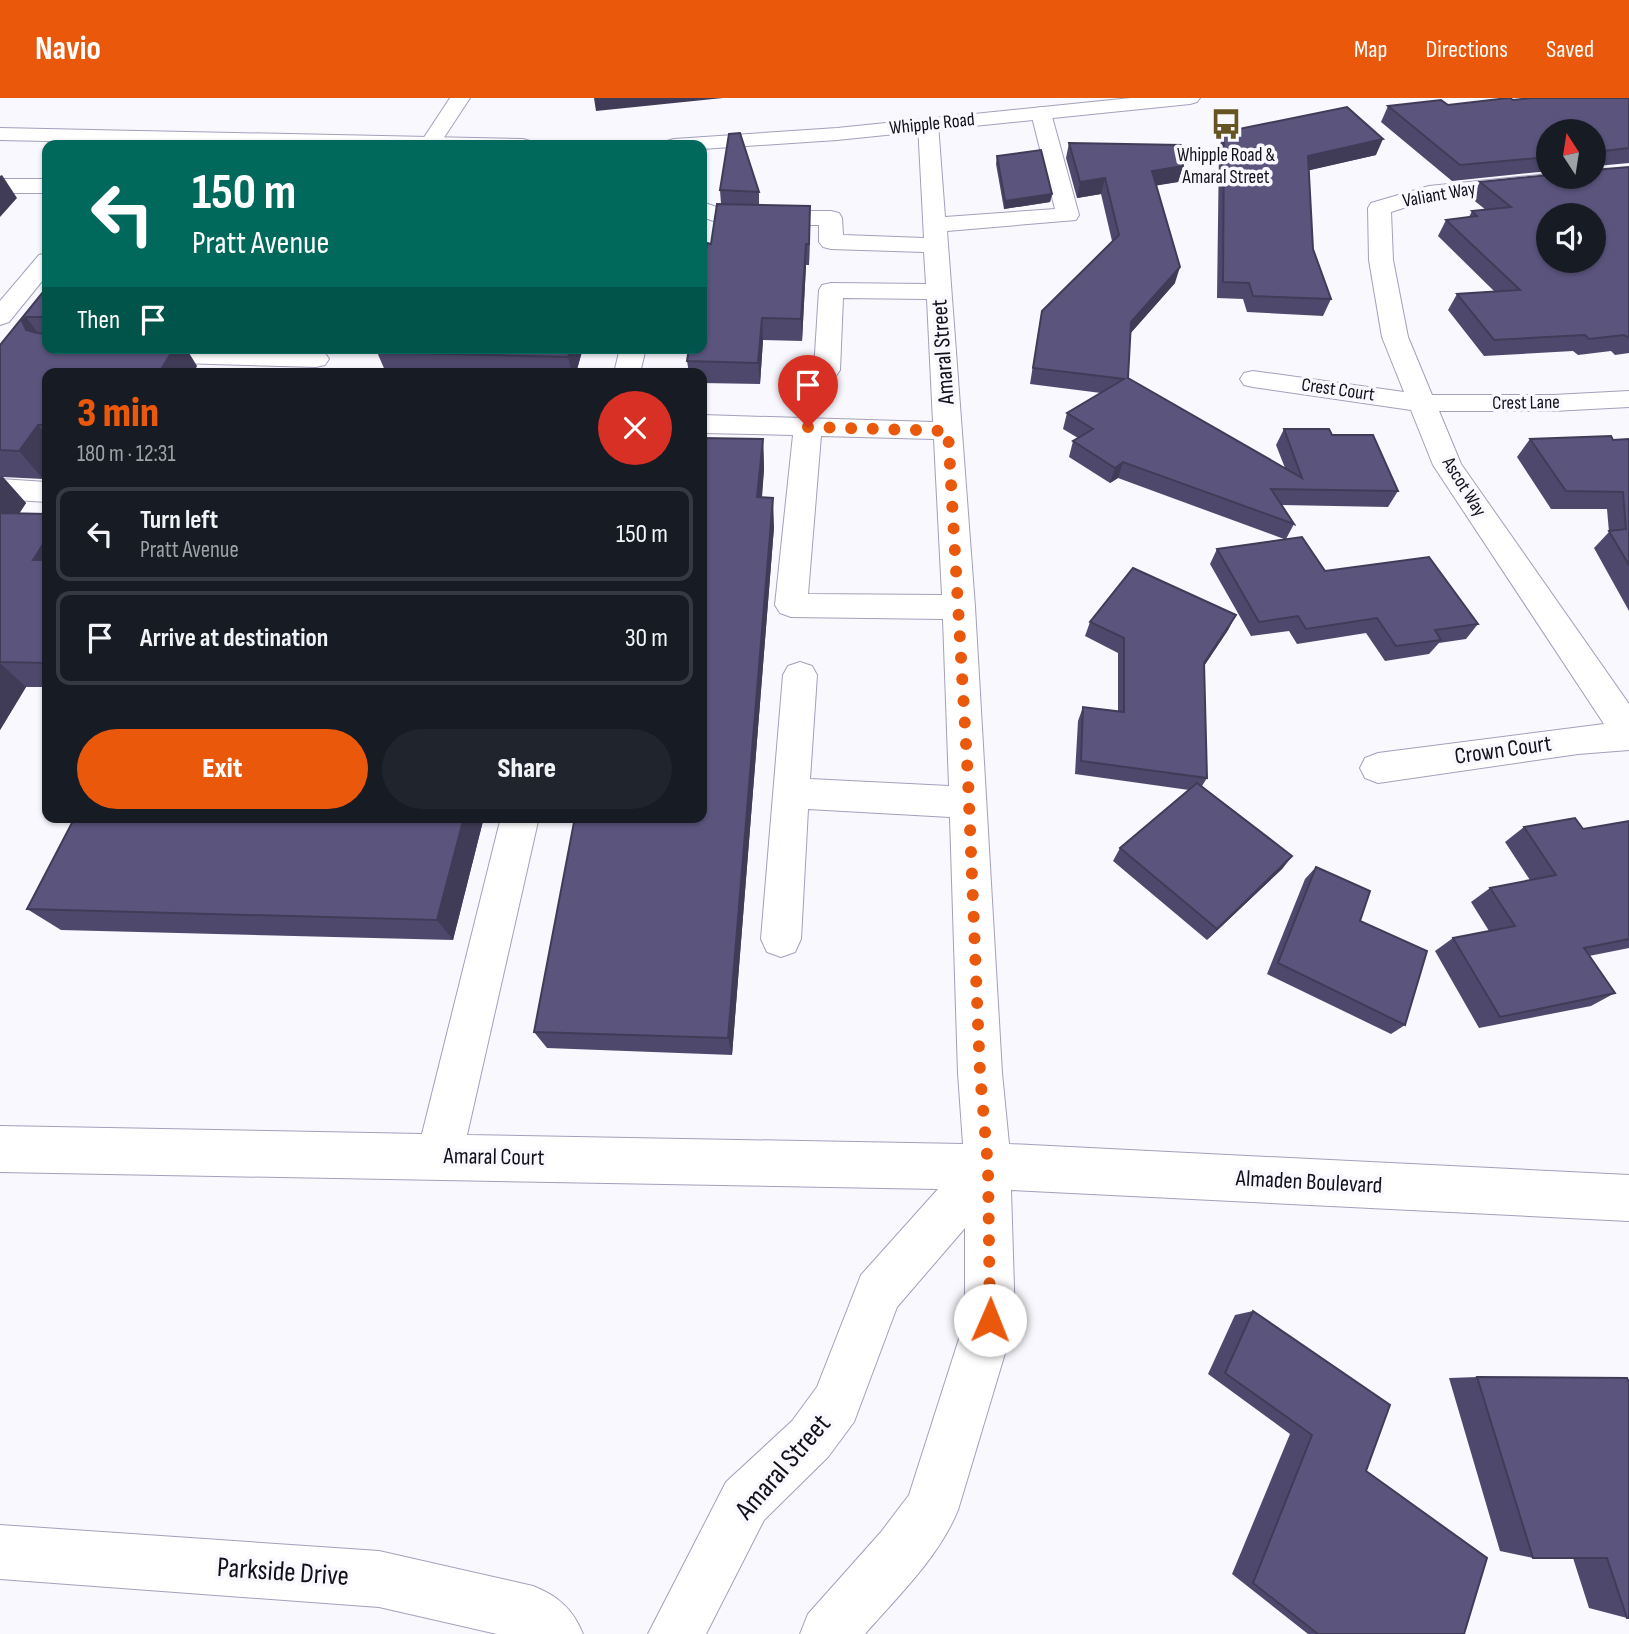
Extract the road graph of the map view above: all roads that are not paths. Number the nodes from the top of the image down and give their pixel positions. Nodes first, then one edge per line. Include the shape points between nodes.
1 (460, 98) edge
2 (1190, 98) edge
3 (1041, 113) junction
4 (928, 124) junction
5 (0, 134) edge
6 (126, 140) edge
7 (433, 140) edge
8 (707, 144) edge
9 (1536, 182) edge
10 (0, 186) edge
11 (42, 186) edge
12 (1379, 208) joint
13 (707, 211) edge
14 (936, 235) junction
15 (42, 256) edge
16 (42, 266) edge
17 (12, 271) dead end
18 (939, 292) junction
19 (0, 317) edge
20 (141, 354) edge
21 (316, 360) edge
22 (827, 370) dead end
23 (1253, 379) dead end
24 (1629, 398) edge
25 (1423, 403) junction
26 (707, 424) edge
27 (808, 427) junction
28 (948, 431) junction
29 (0, 489) edge
30 (42, 492) edge
31 (959, 607) junction
32 (800, 675) dead end
33 (1629, 734) edge
34 (1378, 768) dead end
35 (791, 793) junction
36 (969, 803) junction
37 (519, 823) edge
38 (781, 939) dead end
39 (0, 1149) edge
40 (439, 1156) junction
41 (988, 1167) junction
42 (1629, 1198) edge
43 (0, 1552) edge
44 (555, 1634) edge
45 (676, 1634) edge
46 (828, 1634) edge

1 - 7 street
2 - 3 street, Whipple Road
3 - 4 street, Whipple Road
3 - 14 street via 1068,215
4 - 8 street, Whipple Road
4 - 14 street, Amaral Street
5 - 6 street
9 - 12 street, Valiant Way via 1429,193
10 - 11 street
12 - 25 street, Ascot Way via 1381,260 1395,337
13 - 14 street via 725,218 831,218 831,242
14 - 18 street, Amaral Street
15 - 17 street
16 - 19 street
18 - 22 street via 831,290
18 - 28 street, Amaral Street
20 - 21 street
23 - 25 street, Crest Court
24 - 25 street, Crest Lane
25 - 33 street, Ascot Way via 1447,465
26 - 27 street
27 - 28 street
27 - 31 street via 791,605
28 - 31 street, Amaral Street
29 - 30 street
31 - 36 street, Amaral Street
32 - 35 street
33 - 34 street, Crown Court
35 - 36 street
35 - 38 street
36 - 41 street, Amaral Street
37 - 40 street
39 - 40 street, Amaral Court
40 - 41 street, Amaral Court
41 - 42 street, Almaden Boulevard
41 - 45 street, Amaral Street via 878,1292 836,1404 810,1439 745,1502
41 - 46 street, Amaral Street via 990,1320 931,1510
43 - 44 street, Parkside Drive via 379,1579 533,1614

